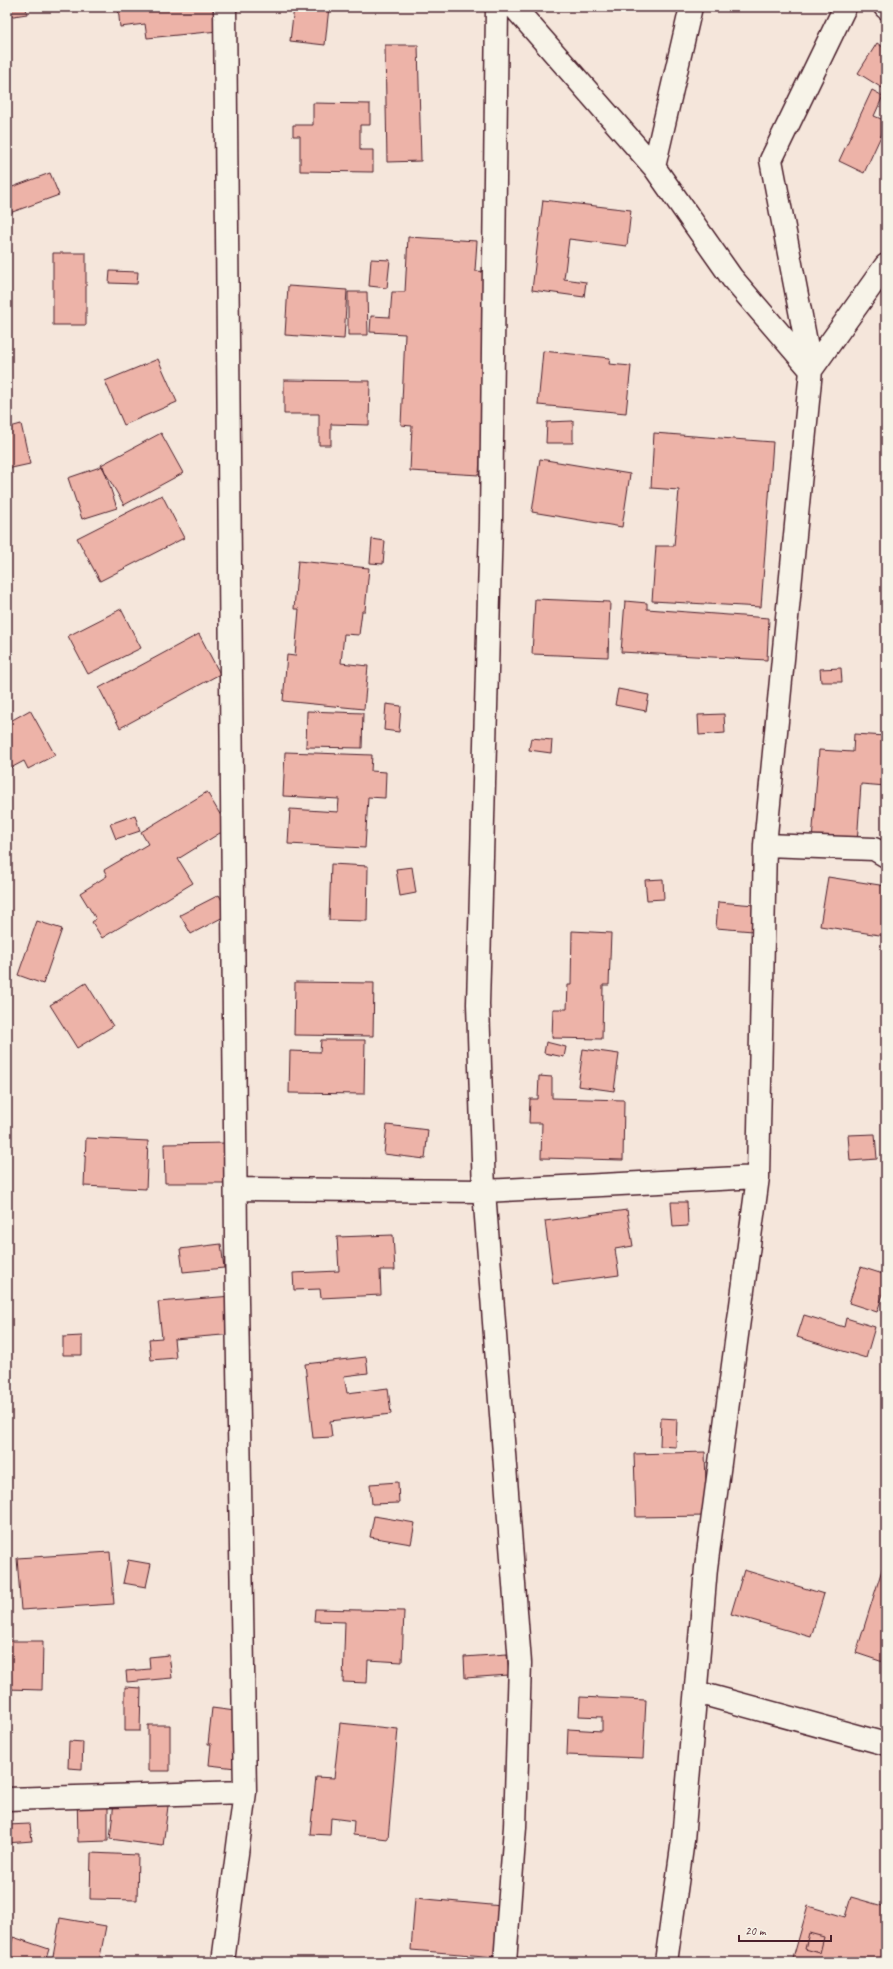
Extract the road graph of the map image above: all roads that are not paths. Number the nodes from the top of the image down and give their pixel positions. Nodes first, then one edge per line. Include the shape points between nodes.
1 (225, 7) edge
2 (497, 7) edge
3 (514, 7) edge
4 (691, 7) edge
5 (845, 7) edge
6 (654, 167) junction
7 (886, 265) edge
8 (811, 370) junction
9 (765, 845) junction
10 (886, 856) edge
11 (758, 1177) junction
12 (236, 1188) junction
13 (484, 1191) junction
14 (696, 1692) junction
15 (886, 1744) edge
16 (245, 1792) junction
17 (7, 1799) edge
18 (224, 1962) edge
19 (505, 1962) edge
20 (666, 1962) edge

1 - 12 street
2 - 13 street via 491,522 478,1004
3 - 6 street
4 - 6 street
5 - 8 street via 771,160
6 - 8 street via 732,278
7 - 8 street
8 - 9 street
9 - 10 street via 874,849
9 - 11 street
11 - 13 street
11 - 14 street via 706,1568
12 - 13 street
12 - 16 street
13 - 19 street via 520,1663 514,1827
14 - 15 street
14 - 20 street via 683,1840
16 - 17 street
16 - 18 street

